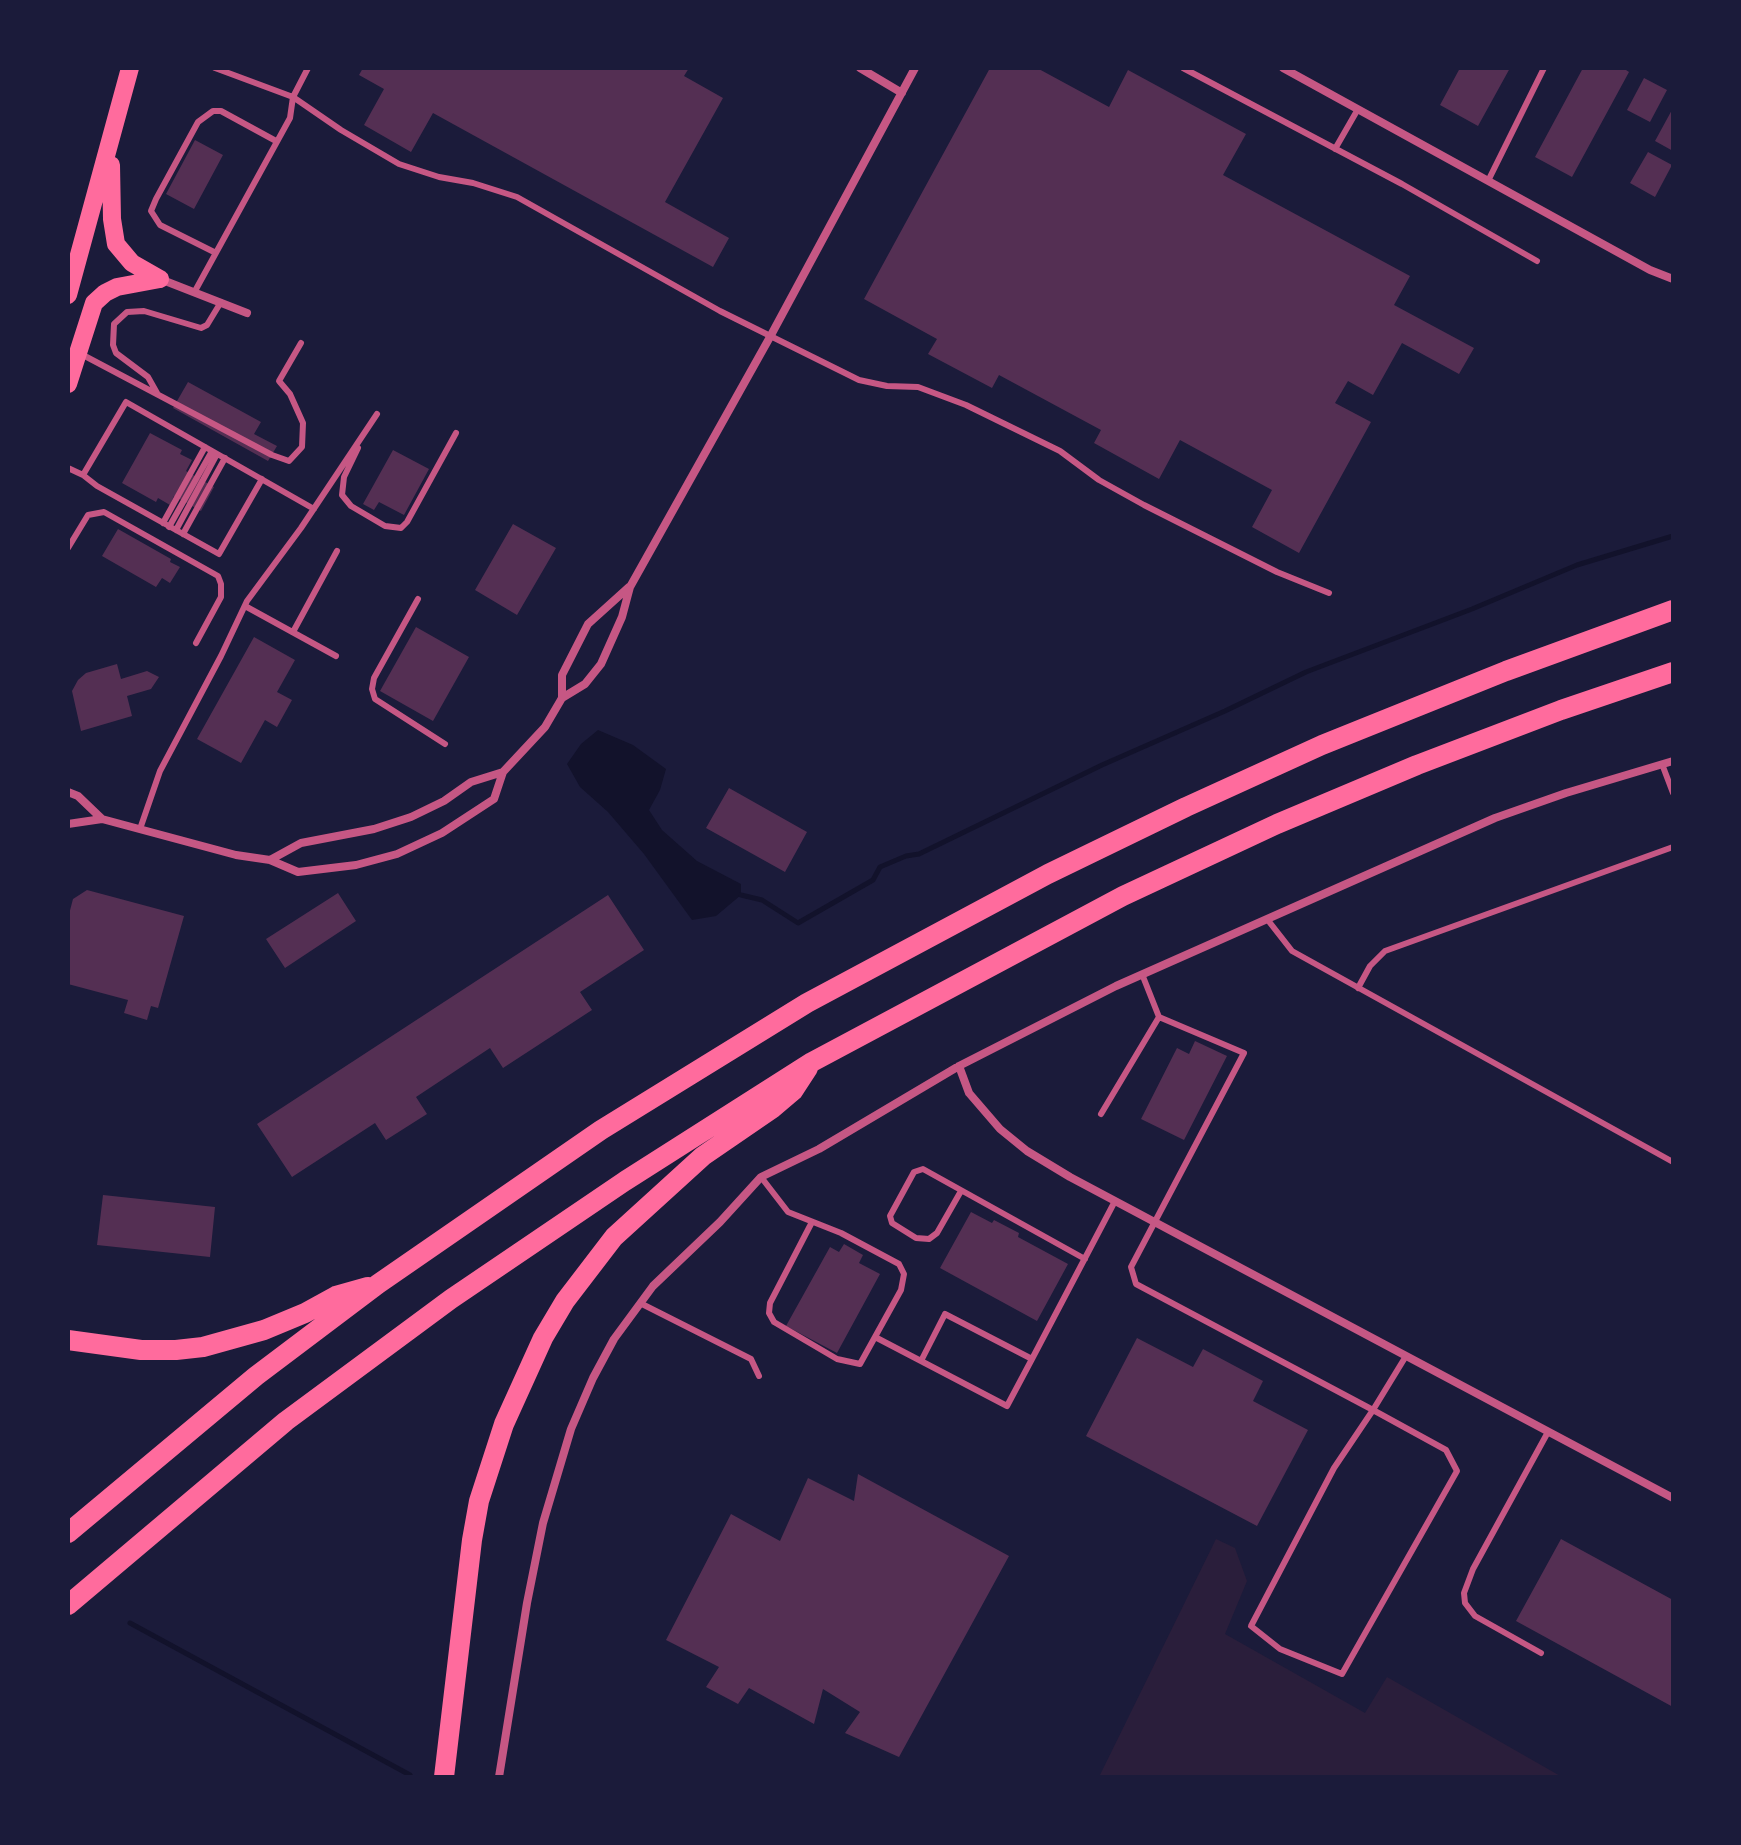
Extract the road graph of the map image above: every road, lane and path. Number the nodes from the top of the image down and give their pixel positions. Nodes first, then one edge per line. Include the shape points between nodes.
1 (130, 68) edge
2 (215, 68) edge
3 (308, 68) edge
4 (860, 68) edge
5 (915, 68) edge
6 (1183, 68) edge
7 (1283, 68) edge
8 (1544, 68) edge
9 (902, 93) junction
10 (293, 97) junction
11 (1358, 109) junction
12 (276, 141) junction
13 (110, 142) junction
14 (1335, 149) junction
15 (1488, 181) junction
16 (216, 253) junction
17 (1537, 261) dead end
18 (160, 279) junction
19 (1673, 279) edge
20 (195, 291) junction
21 (68, 295) edge
22 (221, 302) junction
23 (247, 313) dead end
24 (770, 337) junction
25 (301, 343) dead end
26 (78, 353) junction
27 (68, 384) edge
28 (158, 395) junction
29 (377, 414) dead end
30 (456, 433) dead end
31 (362, 437) junction
32 (205, 447) junction
33 (218, 454) junction
34 (68, 468) edge
35 (83, 475) junction
36 (262, 479) junction
37 (314, 509) junction
38 (173, 529) junction
39 (68, 548) edge
40 (337, 551) dead end
41 (630, 587) junction
42 (1329, 593) dead end
43 (418, 599) dead end
44 (245, 606) junction
45 (1673, 610) edge
46 (293, 632) junction
47 (196, 643) dead end
48 (336, 656) dead end
49 (1673, 672) edge
50 (562, 698) junction
51 (445, 744) dead end
52 (1673, 761) edge
53 (1662, 764) junction
54 (503, 772) junction
55 (68, 792) edge
56 (1673, 793) edge
57 (102, 819) junction
58 (68, 824) edge
59 (140, 829) junction
60 (1673, 847) edge
61 (270, 860) junction
62 (1267, 918) junction
63 (1142, 974) junction
64 (1358, 988) junction
65 (1159, 1017) junction
66 (812, 1062) junction
67 (959, 1066) junction
68 (1101, 1114) dead end
69 (1673, 1162) edge
70 (761, 1177) junction
71 (961, 1191) junction
72 (1115, 1201) junction
73 (812, 1222) junction
74 (1154, 1222) junction
75 (1085, 1259) junction
76 (378, 1284) junction
77 (640, 1303) junction
78 (875, 1337) junction
79 (68, 1340) edge
80 (1406, 1356) junction
81 (1032, 1359) junction
82 (921, 1361) junction
83 (759, 1376) dead end
84 (1373, 1410) junction
85 (1548, 1432) junction
86 (1673, 1498) edge
87 (68, 1533) edge
88 (68, 1605) edge
89 (1541, 1653) dead end
90 (444, 1777) edge
91 (499, 1777) edge

1 - 13 main road
2 - 10 lane
3 - 10 lane
4 - 9 street
5 - 9 street
6 - 14 lane
7 - 11 street
8 - 15 lane
9 - 24 street
10 - 12 lane via 290,118
10 - 24 lane via 399,164 517,197
11 - 14 lane
11 - 15 street
12 - 16 lane
12 - 16 lane via 213,111 198,122 156,199 151,211 160,225
13 - 18 main road via 116,244 132,263
13 - 21 main road
14 - 17 lane
15 - 19 street
16 - 20 lane
18 - 20 street
18 - 26 main road via 105,293 89,314
20 - 22 street
22 - 23 street
22 - 28 lane via 201,328 144,311 127,312 114,324 116,353 148,377
24 - 41 street
24 - 42 lane via 859,380 918,387 966,405 1060,451 1144,505
25 - 28 lane via 279,381 303,423 302,447 289,461
26 - 27 main road
26 - 28 lane
29 - 31 lane
30 - 31 lane via 407,522 395,529 351,506 342,495
31 - 37 lane
32 - 33 lane
32 - 35 lane via 126,402
32 - 38 lane
33 - 36 lane
33 - 38 lane
33 - 38 lane
34 - 35 lane
35 - 38 lane
36 - 37 lane
36 - 38 lane via 219,554
37 - 44 lane
39 - 47 lane via 88,515 104,512 218,576 221,597
40 - 46 lane
41 - 50 street via 601,664 585,684
41 - 50 street via 588,624 562,675
43 - 51 lane via 372,689 375,699
44 - 46 lane
44 - 59 lane via 160,771
45 - 76 highway via 1322,745 1048,874 705,1064
46 - 48 lane
49 - 66 highway via 1417,765 1263,830 1123,896
50 - 54 street via 545,727
52 - 53 street
53 - 56 lane
53 - 62 street via 1495,818
54 - 61 street via 471,782 411,817 301,843
54 - 61 street via 494,799 397,854 298,872
55 - 57 street
57 - 58 street
57 - 59 street
59 - 61 street
60 - 64 lane via 1385,951
62 - 63 street
62 - 64 lane via 1292,951
63 - 65 lane
63 - 67 street
64 - 69 lane
65 - 68 lane
65 - 74 lane via 1244,1053
66 - 88 highway via 451,1299 286,1421
66 - 90 highway via 793,1091 703,1156 614,1237 543,1338 504,1424 479,1501
67 - 70 street
67 - 72 street via 969,1093 1000,1129 1027,1151
70 - 73 lane via 788,1212
70 - 77 street
71 - 71 lane via 923,1169 914,1172 890,1216 892,1223 916,1238 929,1239
71 - 75 lane
72 - 74 street
72 - 75 lane
73 - 78 lane via 899,1264 904,1274 901,1290
73 - 78 lane via 769,1313 774,1322 850,1364 860,1364
74 - 80 street
74 - 84 lane via 1131,1267 1136,1284
75 - 81 lane
76 - 79 highway via 336,1296 264,1330 203,1347 141,1350
76 - 87 highway via 256,1376
77 - 83 lane via 751,1359
77 - 91 street via 593,1378 552,1489
78 - 82 lane
80 - 84 lane
80 - 85 street
81 - 82 lane via 1007,1406
81 - 82 lane via 945,1314
84 - 84 lane via 1334,1468 1251,1626 1280,1649 1342,1674 1457,1471 1446,1450
85 - 86 street
85 - 89 lane via 1464,1593 1475,1616

